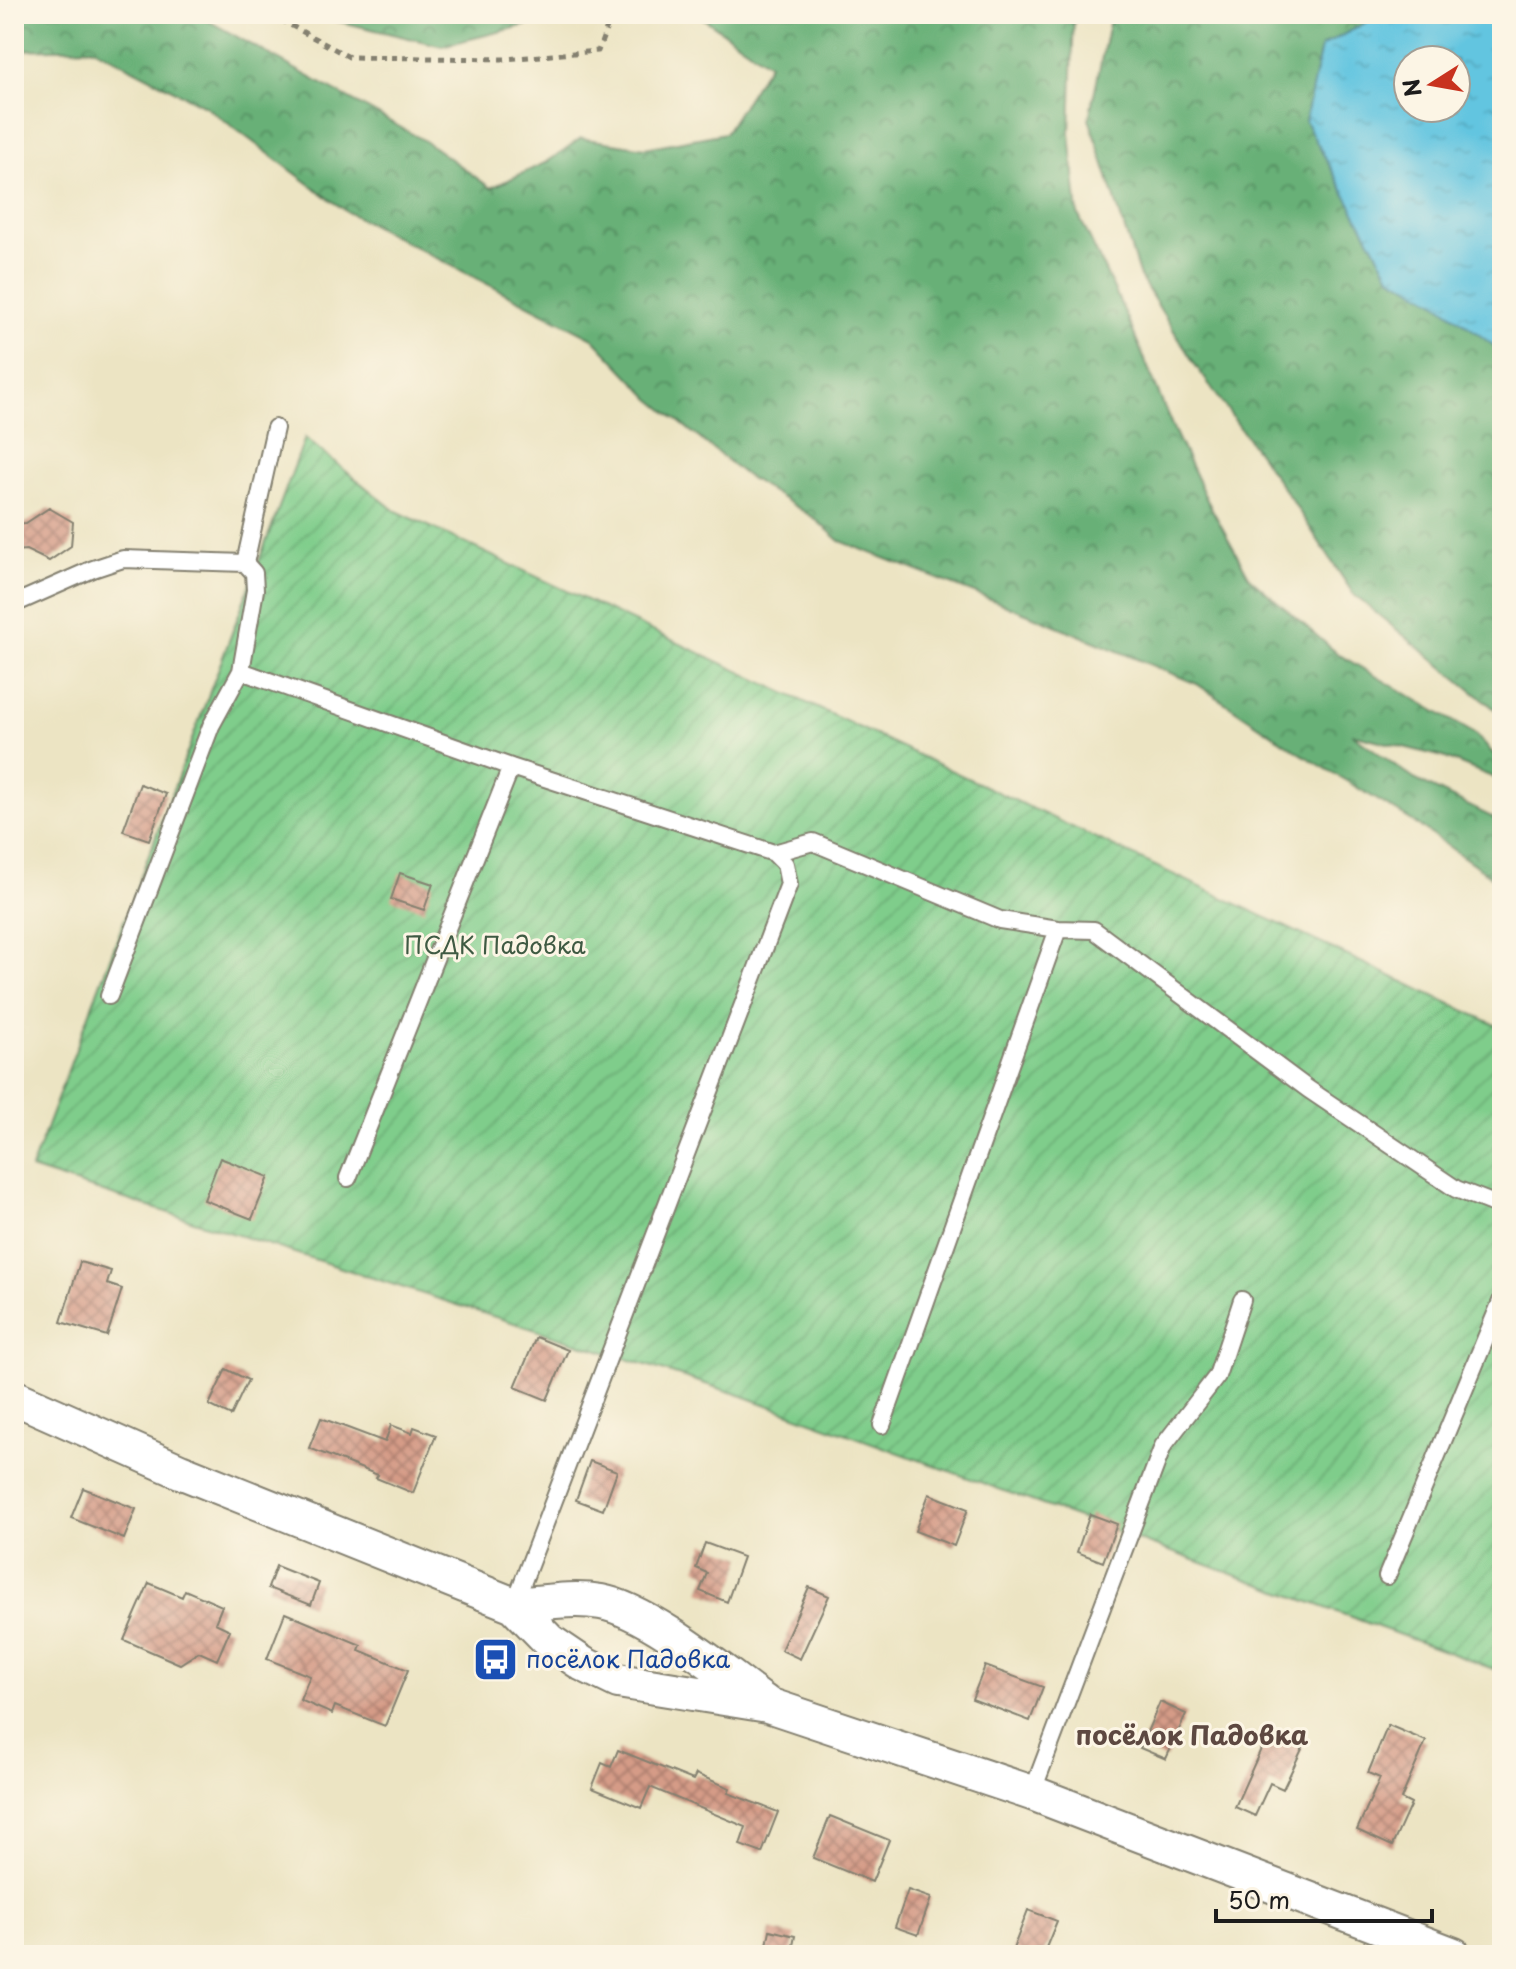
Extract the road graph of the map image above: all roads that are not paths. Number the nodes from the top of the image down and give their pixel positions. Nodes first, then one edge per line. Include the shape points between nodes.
1 (275, 428) dead end
2 (245, 563) junction
3 (14, 604) edge
4 (241, 671) junction
5 (511, 767) junction
6 (774, 853) junction
7 (1058, 929) junction
8 (109, 996) dead end
9 (348, 1178) dead end
10 (1502, 1207) edge
11 (1502, 1299) edge
12 (1242, 1300) dead end
13 (14, 1397) edge
14 (882, 1425) dead end
15 (1387, 1576) dead end
16 (514, 1605) junction
17 (768, 1705) junction
18 (1032, 1793) junction
19 (1454, 1955) edge

1 - 2 lane
2 - 3 lane via 123,559
2 - 4 lane via 254,573 255,590
4 - 5 lane
4 - 8 lane via 211,726
5 - 6 lane
5 - 9 lane
6 - 7 lane via 813,842 1000,920
6 - 16 lane via 785,864 789,884
7 - 10 lane via 1094,930 1308,1089 1456,1189
7 - 14 lane
11 - 15 lane
12 - 18 lane via 1217,1376 1163,1446
13 - 16 street via 180,1471
16 - 17 street via 549,1641 618,1681
16 - 17 street via 572,1600 627,1609
17 - 18 street
18 - 19 street

